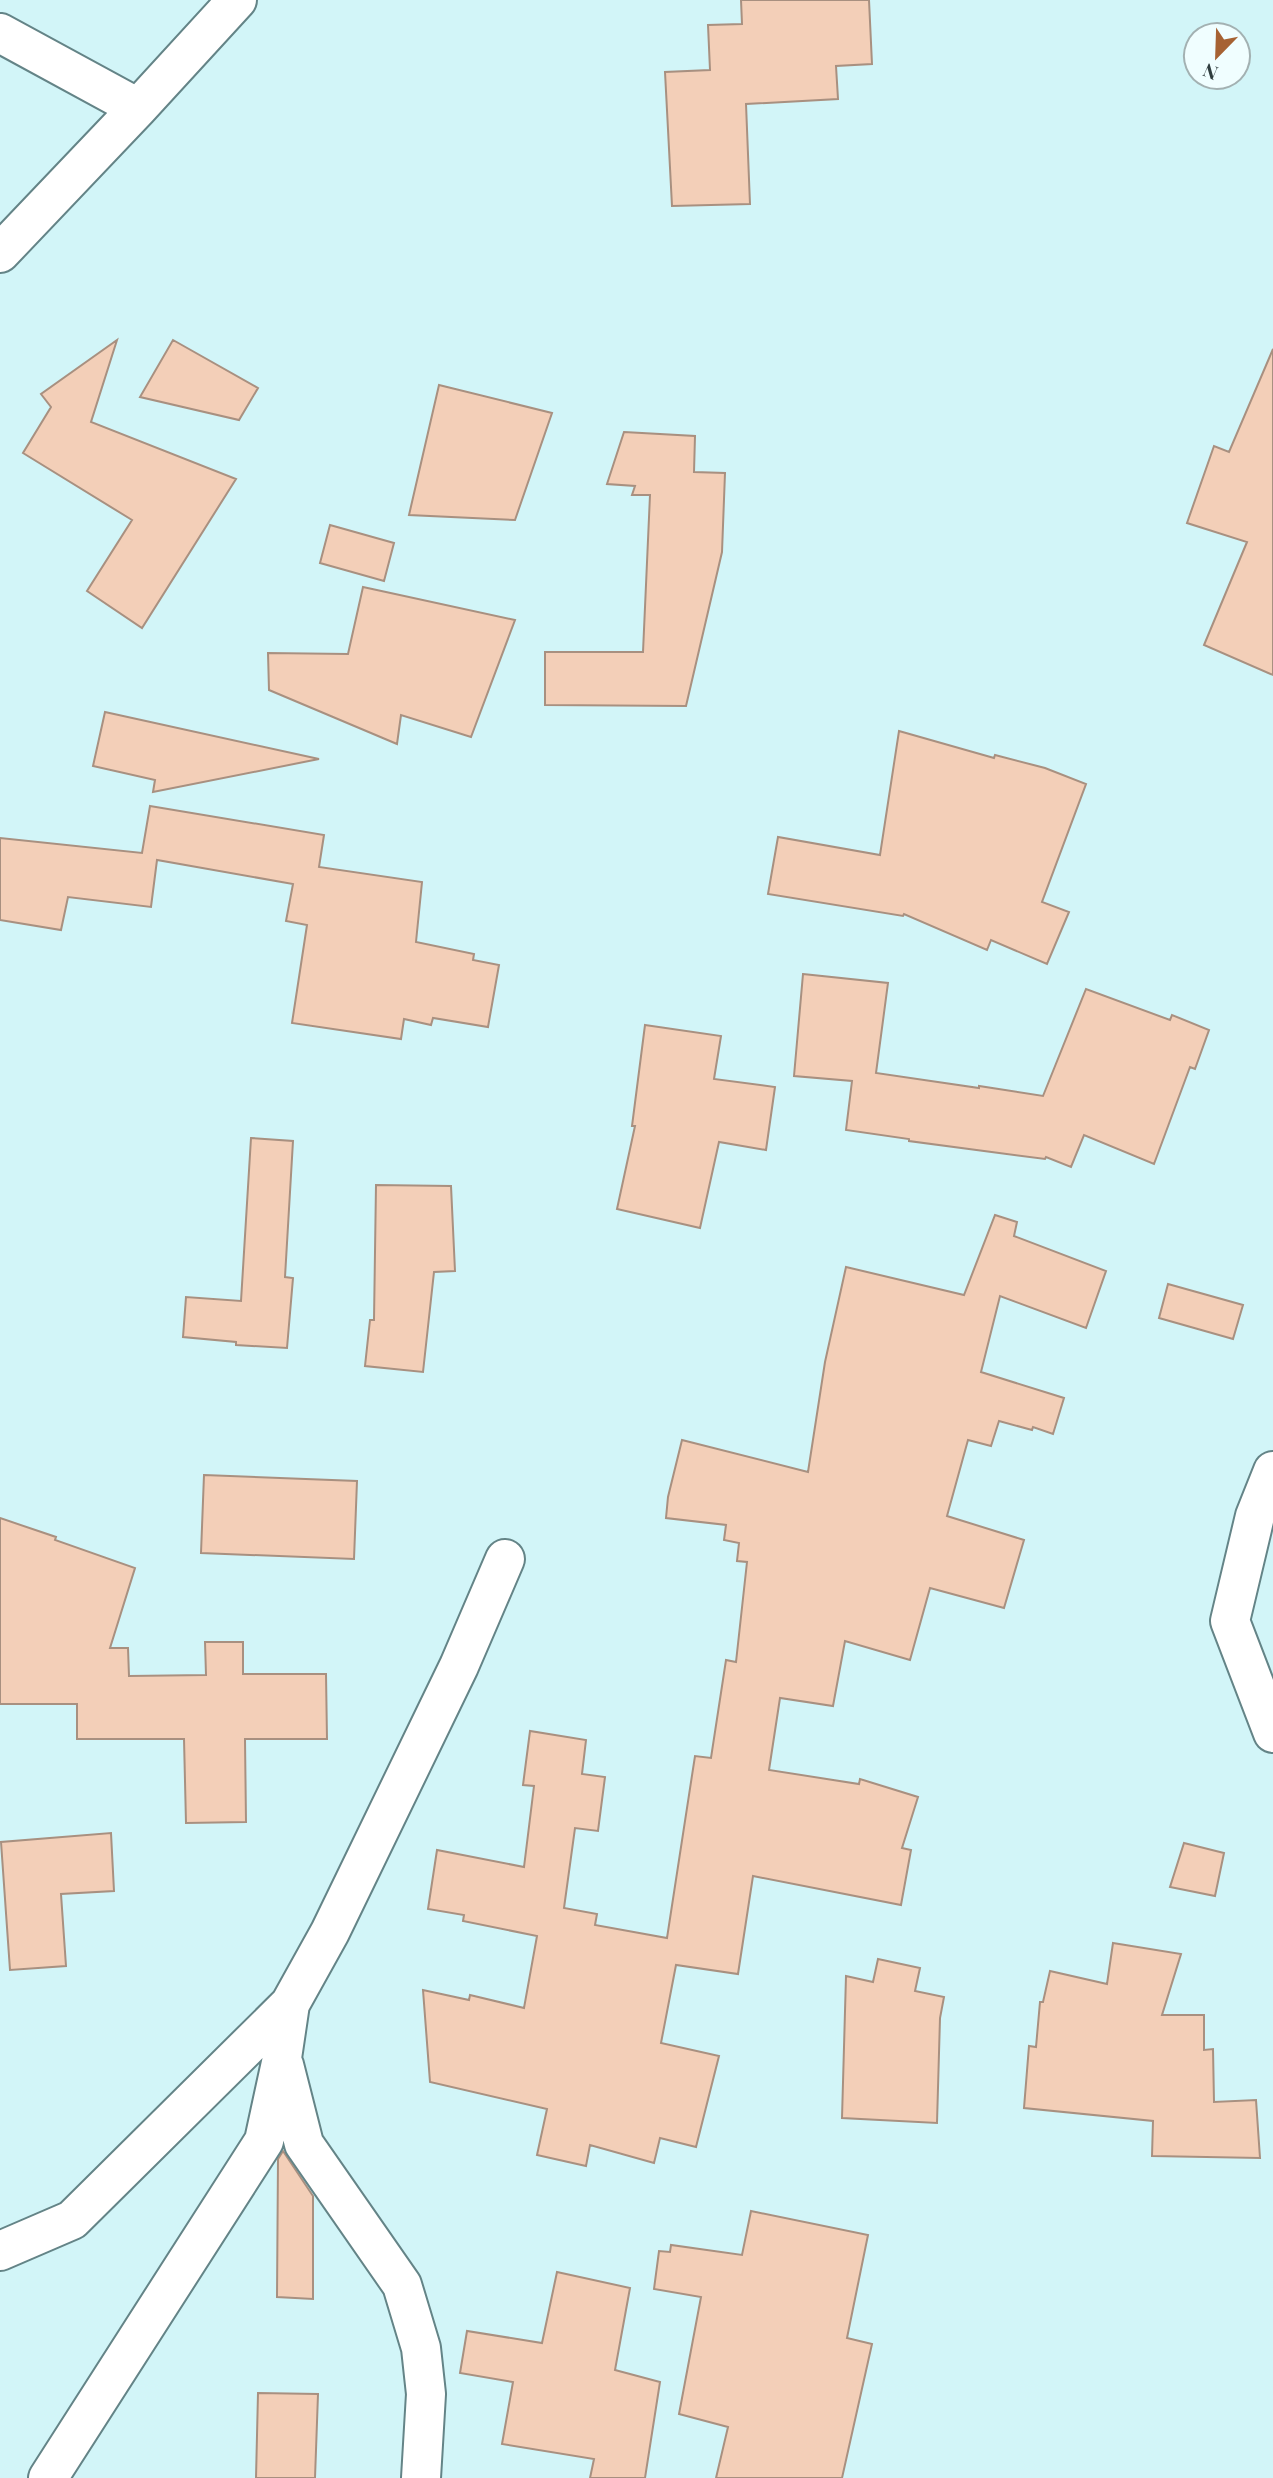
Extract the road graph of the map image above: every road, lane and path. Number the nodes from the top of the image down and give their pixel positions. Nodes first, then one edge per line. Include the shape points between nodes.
1 (237, 0) edge
2 (0, 33) edge
3 (138, 108) junction
4 (0, 253) edge
5 (1273, 1471) edge
6 (505, 1559) dead end
7 (1273, 1732) edge
8 (290, 2004) junction
9 (282, 2058) junction
10 (0, 2251) edge
11 (48, 2478) edge
12 (421, 2478) edge

1 - 3 street
2 - 3 street
3 - 4 street
5 - 7 street via 1255,1516 1230,1621
6 - 8 street via 459,1666 330,1932
8 - 9 street
8 - 10 street via 72,2220
9 - 11 street via 264,2141
9 - 12 street via 304,2144 402,2285 421,2348 426,2394

